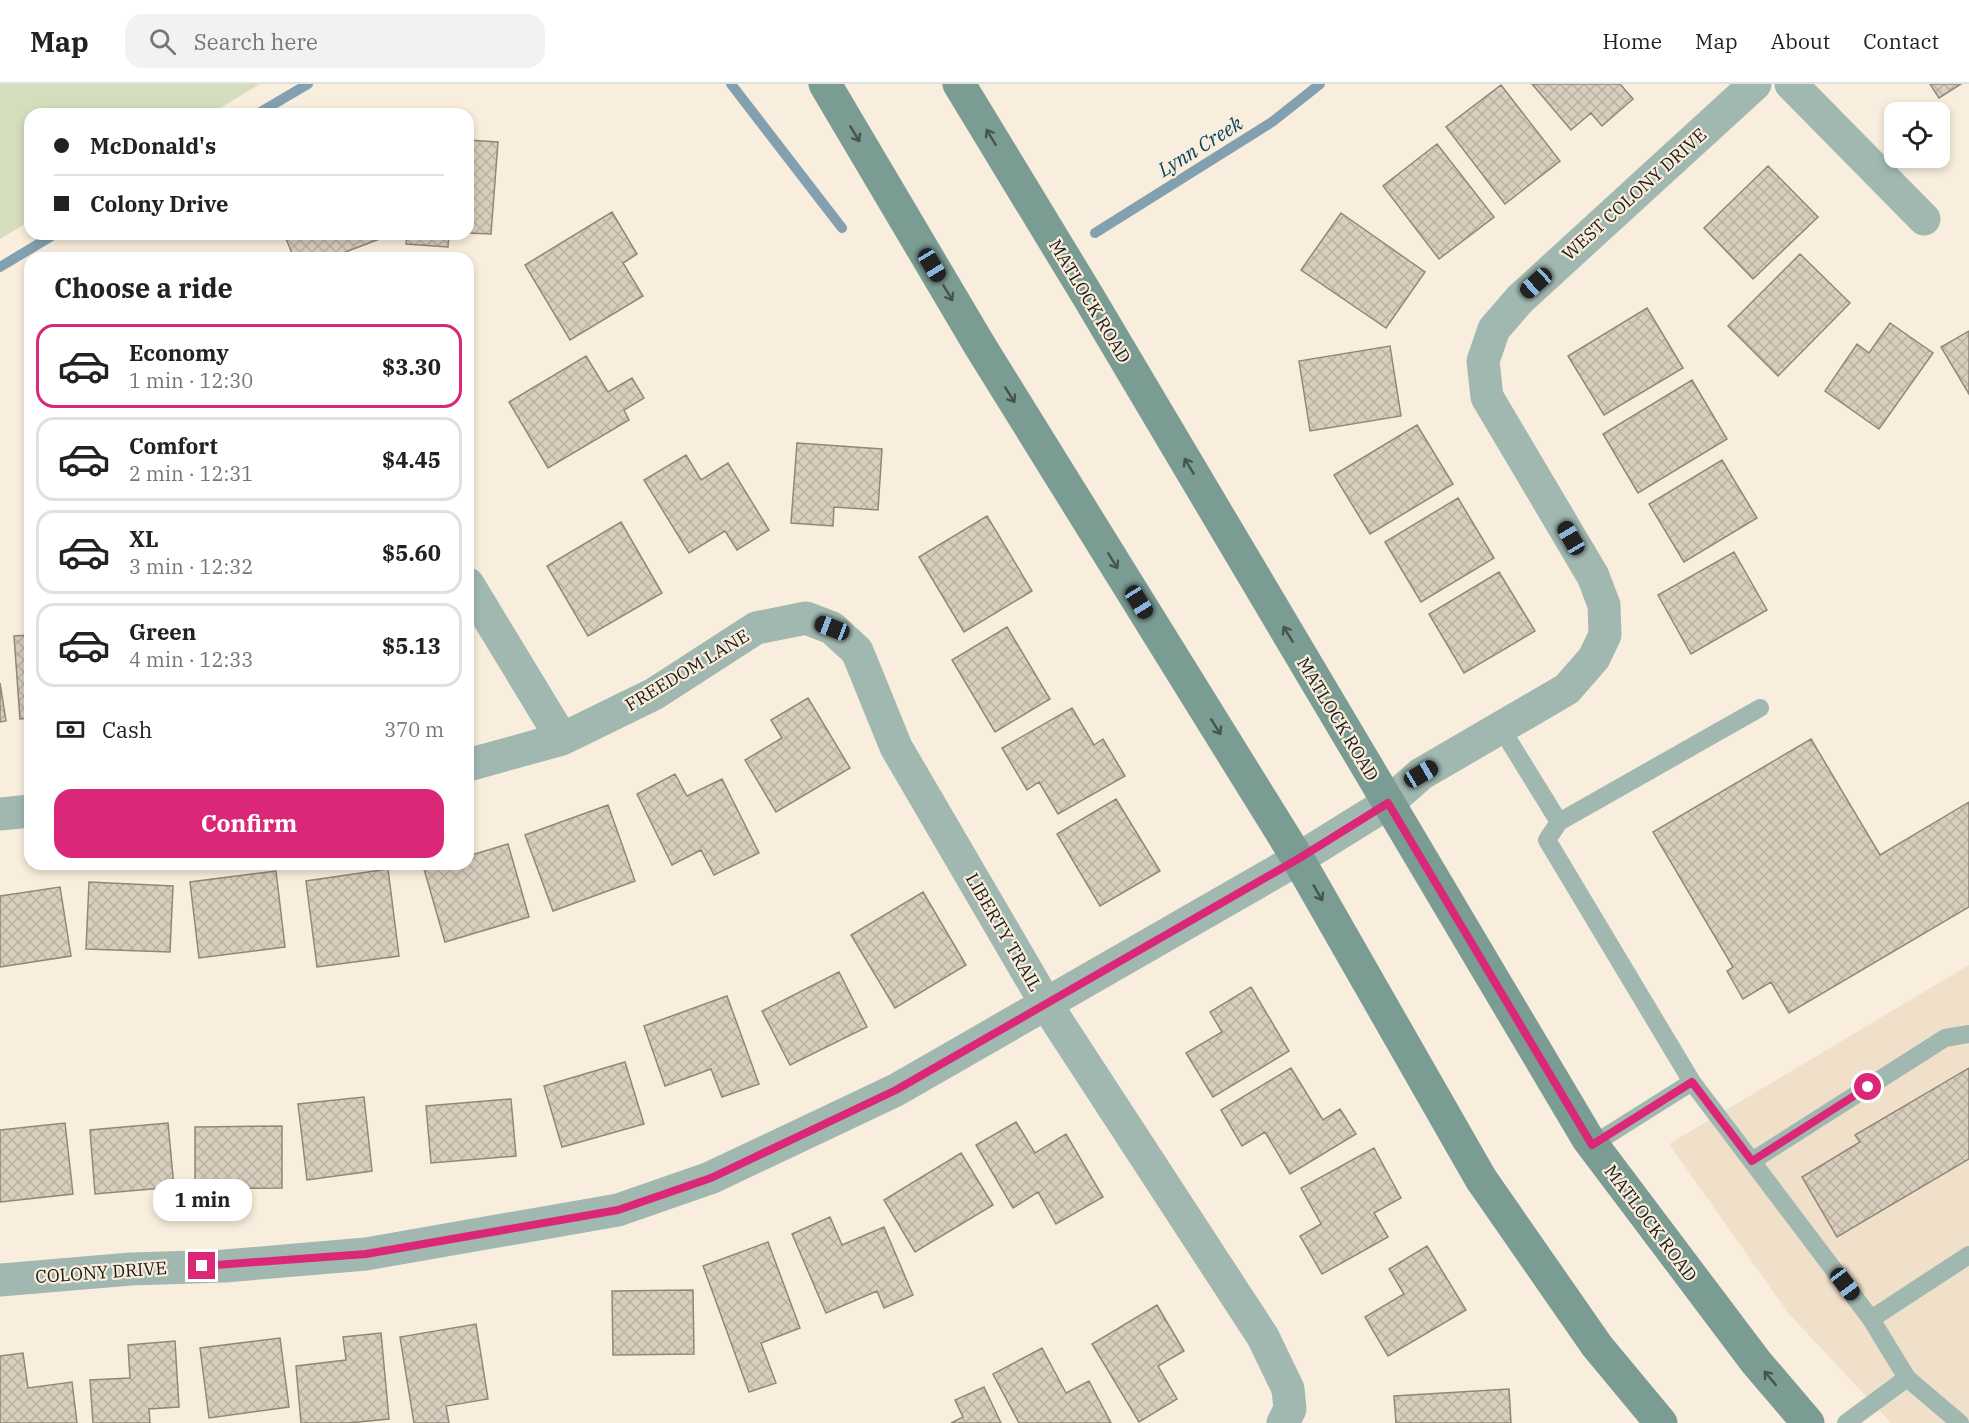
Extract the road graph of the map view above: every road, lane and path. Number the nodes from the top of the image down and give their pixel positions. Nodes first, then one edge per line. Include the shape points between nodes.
1 (825, 84) edge
2 (958, 84) edge
3 (1755, 84) edge
4 (1791, 84) edge
5 (1924, 219) dead end
6 (474, 594) edge
7 (806, 618) joint
8 (1760, 708) dead end
9 (1501, 728) junction
10 (562, 739) junction
11 (474, 763) edge
12 (1388, 803) junction
13 (24, 812) edge
14 (0, 814) edge
15 (1559, 822) junction
16 (1298, 859) junction
17 (1046, 1004) junction
18 (1969, 1035) edge
19 (1692, 1082) junction
20 (1592, 1145) junction
21 (1752, 1161) junction
22 (1969, 1255) edge
23 (0, 1280) edge
24 (1871, 1319) junction
25 (1907, 1378) junction
26 (1286, 1416) edge
27 (1661, 1423) edge
28 (1808, 1423) edge
29 (1846, 1423) edge
30 (1960, 1423) edge

1 -> 16 main road via 980,346
12 -> 2 main road, MATLOCK ROAD
3 - 9 street, WEST COLONY DRIVE via 1520,298 1494,329 1483,361 1487,397 1593,576 1604,604 1605,635 1594,658 1568,689
4 - 5 street
6 - 10 street
7 - 10 street, FREEDOM LANE via 756,628 654,694
7 - 17 street, LIBERTY TRAIL via 832,628 857,651 896,747
8 - 15 lane
9 - 12 street, WEST COLONY DRIVE via 1421,774
9 - 15 lane
10 - 11 street, FREEDOM LANE
12 - 16 street, WEST COLONY DRIVE
12 - 20 main road, MATLOCK ROAD
13 - 14 street
15 - 19 lane via 1547,840
16 - 17 street, COLONY DRIVE
16 -> 27 main road via 1481,1179 1597,1346
17 - 23 street, COLONY DRIVE via 896,1090 711,1178 618,1210 366,1254
17 - 26 street, LIBERTY TRAIL via 1263,1336 1288,1389
18 - 21 lane via 1945,1038
19 - 20 lane
19 - 21 lane
28 -> 20 main road, MATLOCK ROAD via 1756,1362
21 - 24 lane
22 - 24 lane
24 - 25 lane
25 - 29 lane
25 - 30 lane

